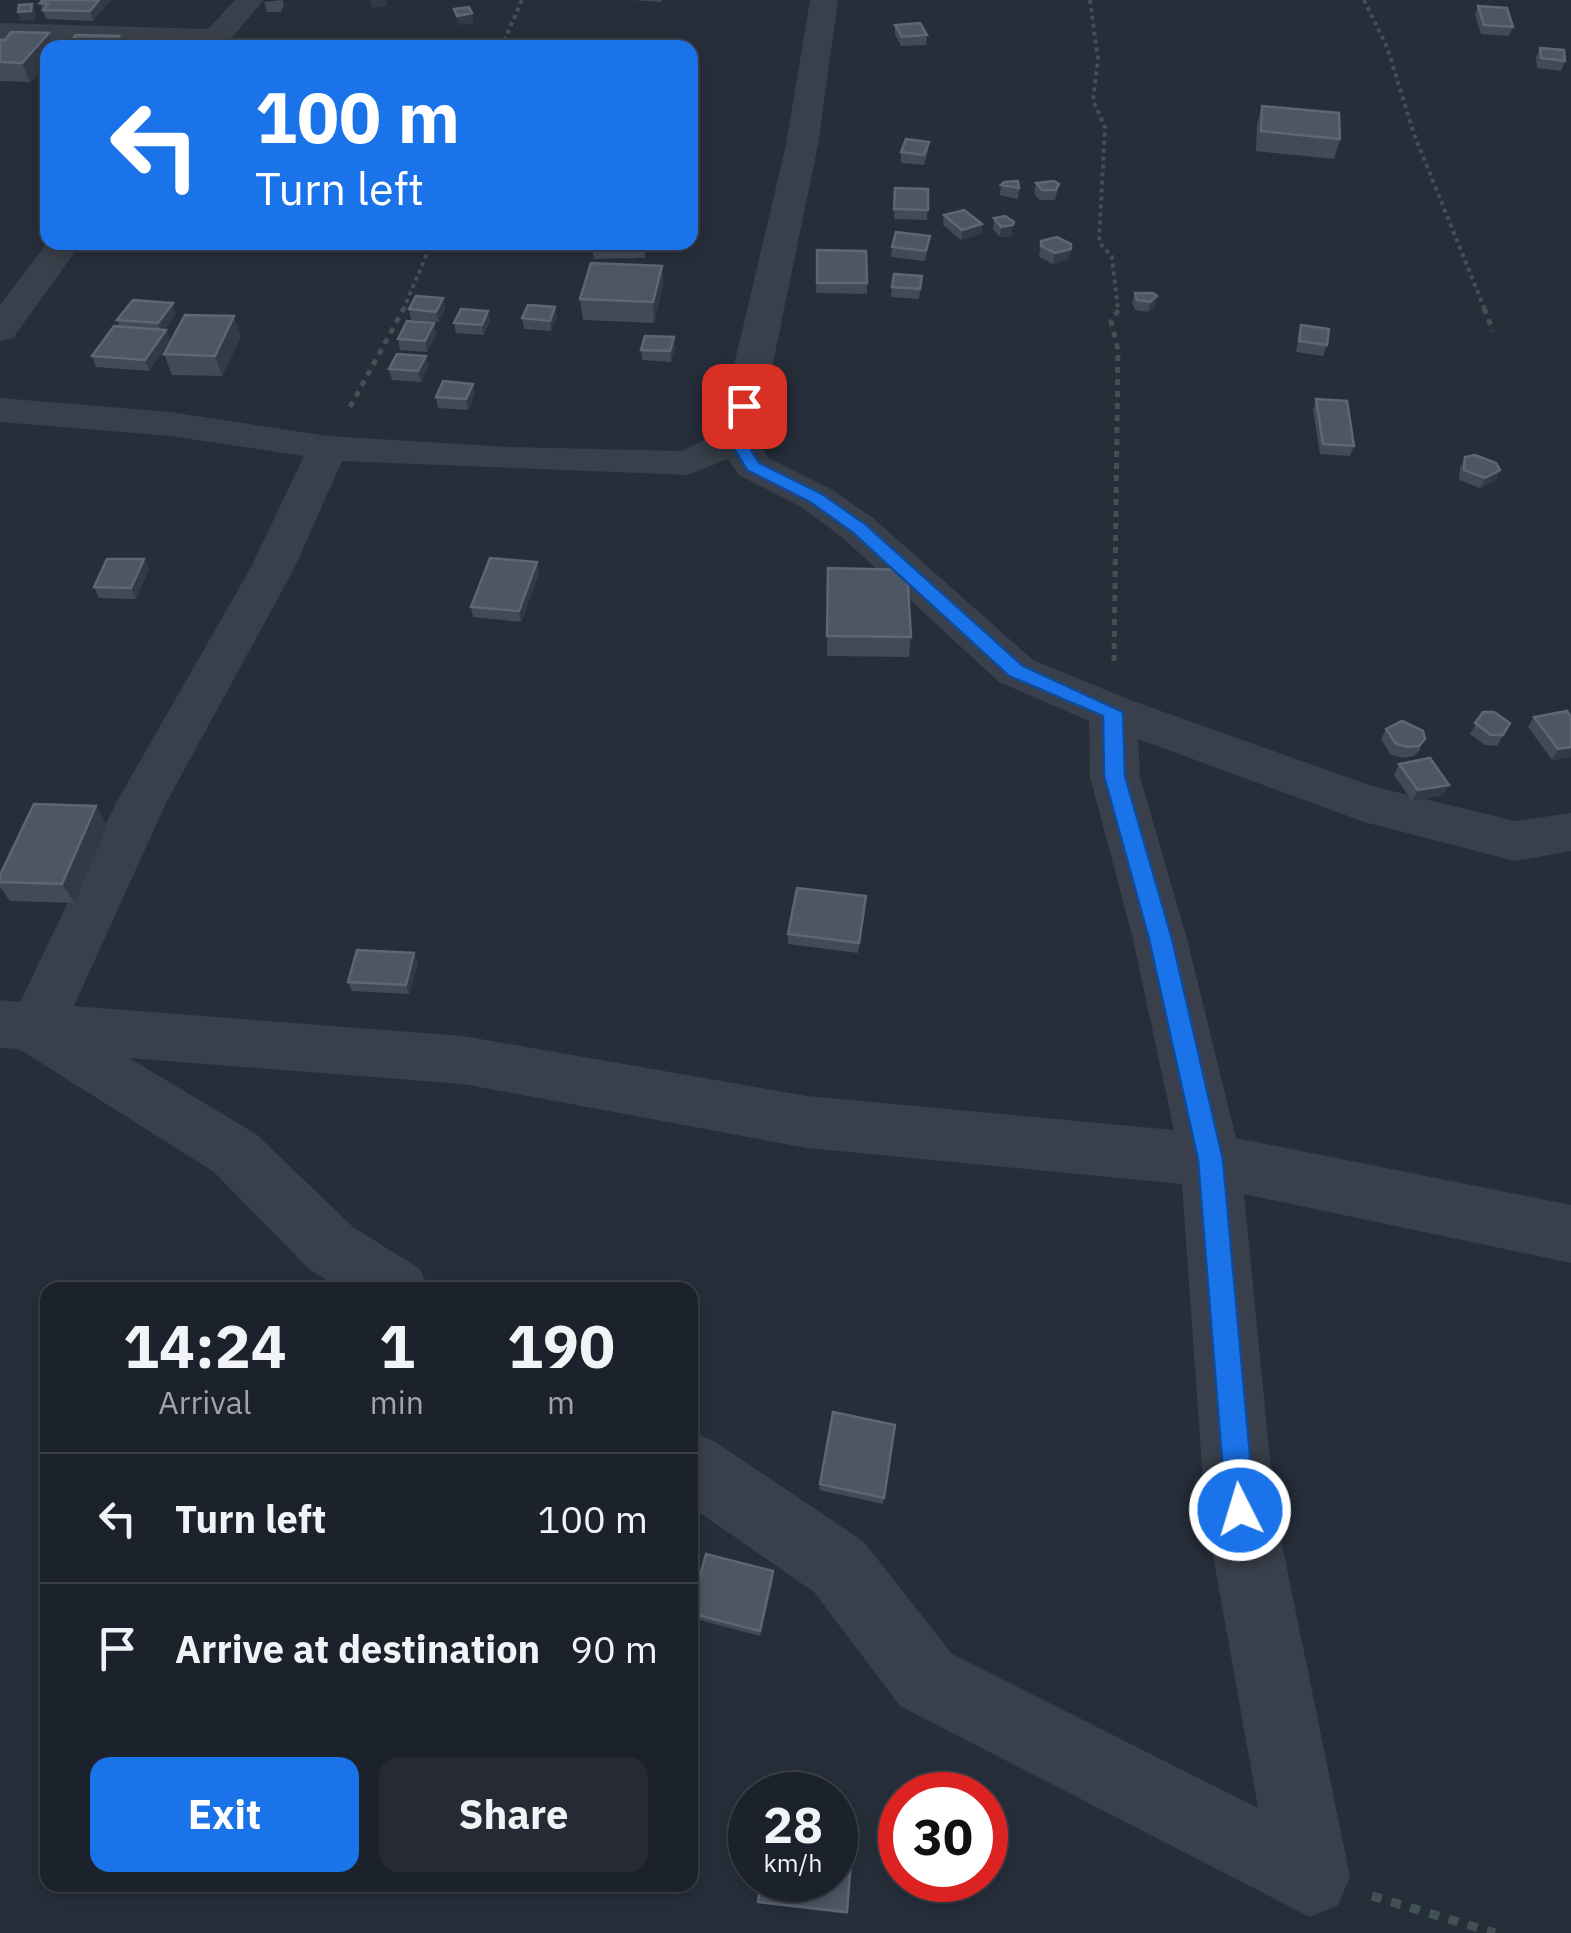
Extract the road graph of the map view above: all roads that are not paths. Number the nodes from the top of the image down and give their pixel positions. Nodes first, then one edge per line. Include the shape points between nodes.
1 (250, 0) edge
2 (824, 0) edge
3 (0, 32) edge
4 (170, 40) edge
5 (215, 40) edge
6 (60, 250) edge
7 (0, 330) edge
8 (0, 410) edge
9 (737, 440) junction
10 (328, 448) junction
11 (1113, 712) junction
12 (1571, 832) edge
13 (18, 1027) edge
14 (1210, 1160) junction
15 (1571, 1234) edge
16 (384, 1282) edge
17 (698, 1470) edge

1 - 5 street
2 - 9 street via 802,145
3 - 4 street
6 - 7 street
8 - 10 street via 170,424
9 - 10 street via 688,463
9 - 11 street via 753,466 858,528 1016,671
10 - 13 street via 272,569
11 - 12 street via 1383,808 1514,842
11 - 14 street via 1115,776
13 - 14 street via 462,1060 807,1122
13 - 16 street via 235,1153 331,1248
14 - 15 street
14 - 17 street via 1240,1510 1310,1877 926,1680 839,1567

